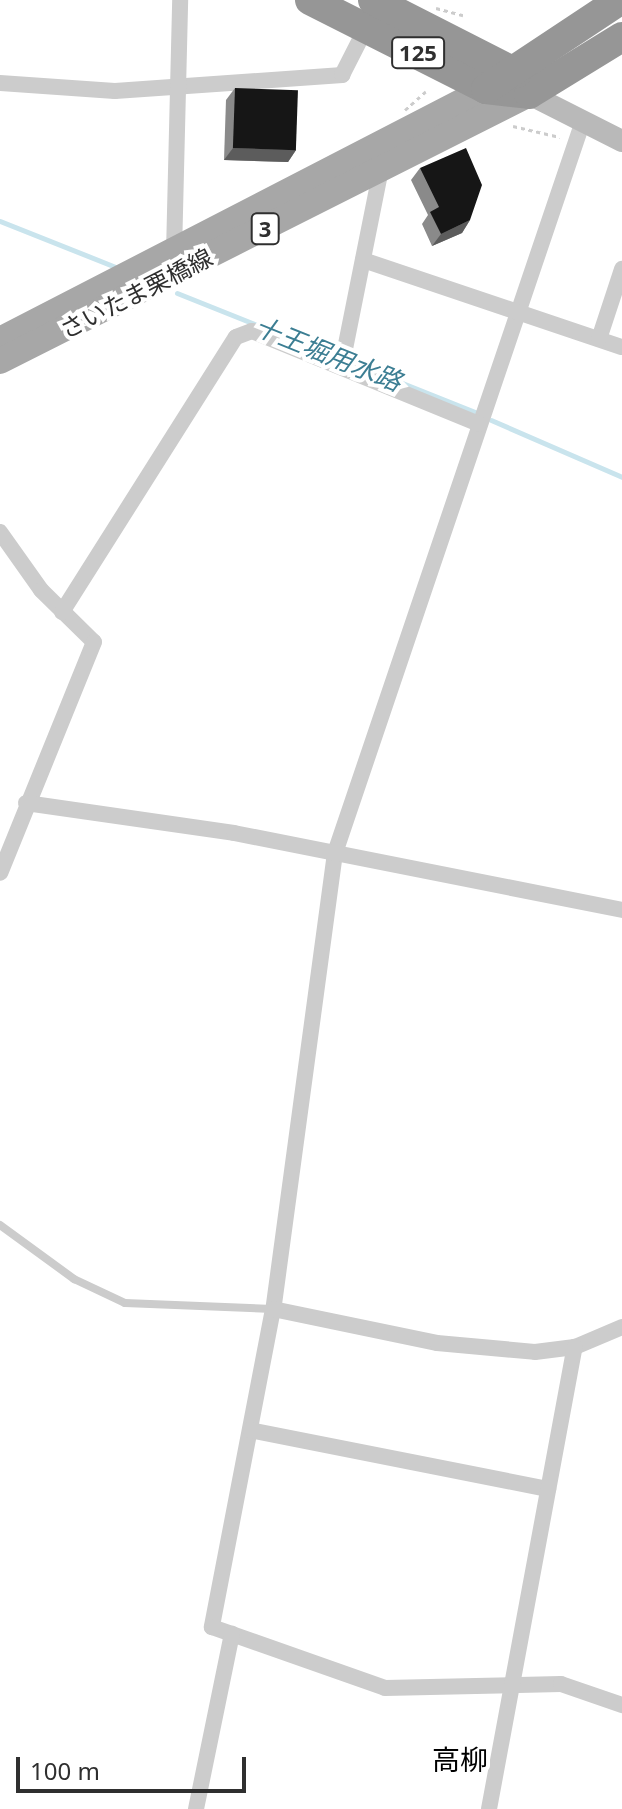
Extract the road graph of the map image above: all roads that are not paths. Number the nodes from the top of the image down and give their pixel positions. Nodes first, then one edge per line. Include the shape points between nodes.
1 (180, 0) edge
2 (310, 0) edge
3 (620, 0) edge
4 (370, 13) edge
5 (622, 37) edge
6 (0, 83) edge
7 (522, 84) junction
8 (180, 87) junction
9 (486, 89) junction
10 (583, 121) junction
11 (622, 141) edge
12 (380, 174) junction
13 (174, 253) junction
14 (363, 260) junction
15 (622, 269) edge
16 (519, 312) junction
17 (599, 339) junction
18 (0, 340) edge
19 (622, 347) edge
20 (345, 349) dead end
21 (0, 361) edge
22 (479, 424) junction
23 (0, 532) edge
24 (62, 612) junction
25 (26, 803) junction
26 (335, 853) junction
27 (0, 873) edge
28 (622, 910) edge
29 (0, 1225) edge
30 (273, 1309) junction
31 (622, 1327) edge
32 (575, 1347) junction
33 (250, 1430) junction
34 (548, 1489) junction
35 (232, 1634) junction
36 (511, 1687) junction
37 (622, 1705) edge
38 (196, 1809) edge
39 (489, 1809) edge

1 - 8 street
2 - 4 highway, 125
3 - 7 highway
4 - 7 highway, 125
4 - 8 street via 342,75
4 - 9 highway, 125
5 - 7 highway
6 - 8 street
7 - 9 highway
7 - 10 main road
7 - 12 main road, さいたま栗橋線 / 3
8 - 13 street
9 - 13 main road, さいたま栗橋線 / 3
10 - 11 main road
10 - 16 street
12 - 14 street
12 - 21 main road, さいたま栗橋線 / 3
13 - 18 main road, さいたま栗橋線 / 3
14 - 16 street
14 - 20 street
15 - 17 street
16 - 17 street
16 - 22 street
17 - 19 street
22 - 24 street via 252,331 236,337
22 - 26 street
23 - 24 street
24 - 25 street via 94,642 93,650
25 - 26 street
25 - 27 street
26 - 28 street
26 - 30 street
29 - 30 lane via 74,1279 125,1303
30 - 32 street via 437,1343 535,1352
30 - 33 street
31 - 32 street
32 - 34 street
33 - 34 street
33 - 35 street via 212,1627
34 - 36 street
35 - 36 street via 385,1688
35 - 38 street
36 - 37 street via 573,1686
36 - 39 street

